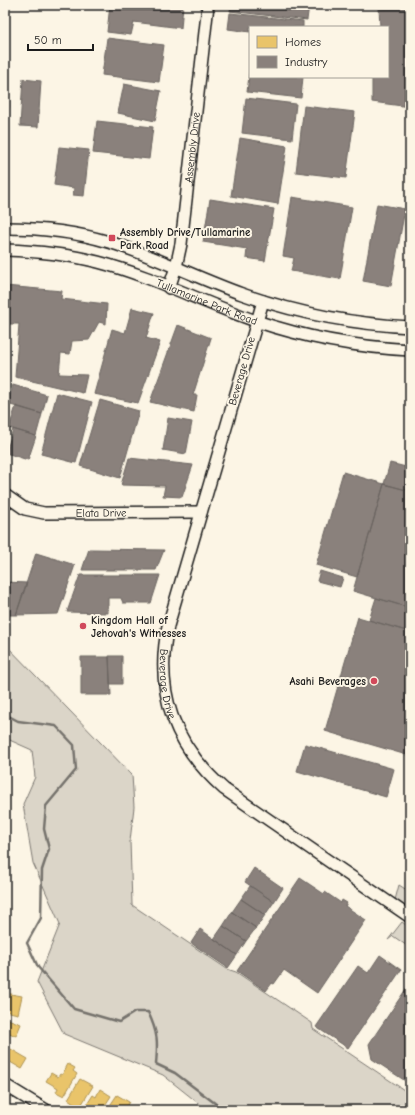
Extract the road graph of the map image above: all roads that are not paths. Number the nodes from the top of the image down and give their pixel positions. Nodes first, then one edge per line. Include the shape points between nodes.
1 (208, 5) edge
2 (5, 228) edge
3 (5, 250) edge
4 (176, 267) junction
5 (169, 288) junction
6 (263, 301) junction
7 (257, 321) junction
8 (410, 328) edge
9 (410, 350) edge
10 (5, 495) edge
11 (201, 512) junction
12 (410, 917) edge
13 (5, 1085) edge
14 (46, 1110) edge

1 - 4 street, Assembly Drive via 181,244
2 - 4 street, Tullamarine Park Road via 48,230 84,236 123,246
3 - 5 street, Tullamarine Park Road via 81,258 130,272
4 - 5 street, Assembly Drive
4 - 6 street, Tullamarine Park Road
5 - 7 street, Tullamarine Park Road
6 - 7 street, Beverage Drive
6 - 8 street, Tullamarine Park Road via 336,319
7 - 9 street, Tullamarine Park Road via 328,341
7 - 11 street, Beverage Drive
10 - 11 street, Elata Drive via 25,509 44,513
11 - 12 street, Beverage Drive via 168,626 163,653 166,695 172,719 180,735 198,764 224,789
13 - 14 street

